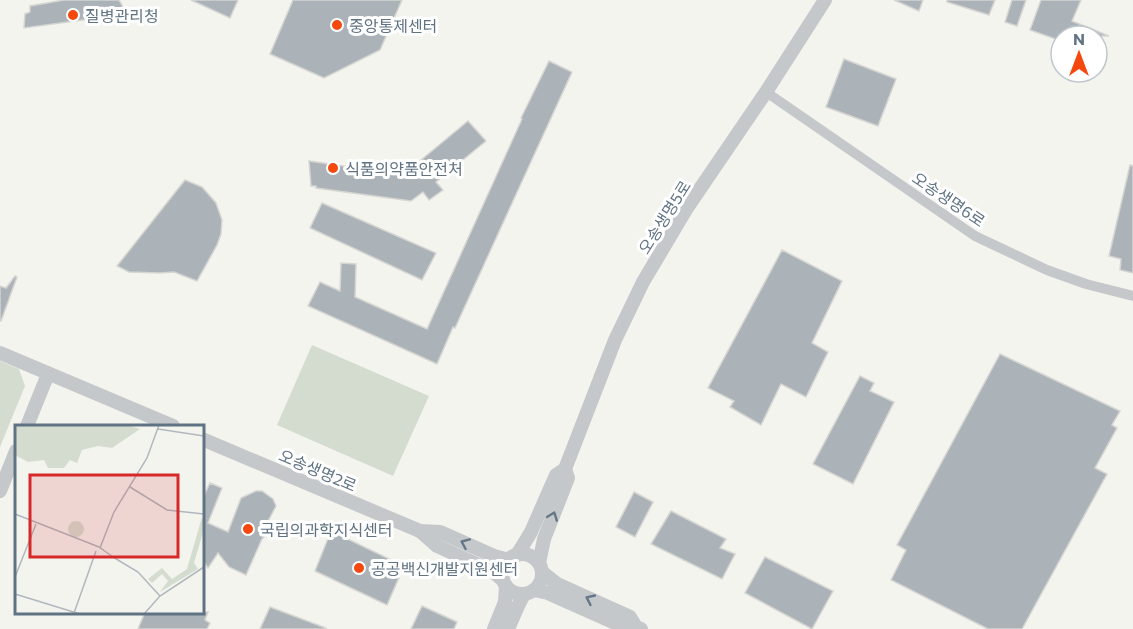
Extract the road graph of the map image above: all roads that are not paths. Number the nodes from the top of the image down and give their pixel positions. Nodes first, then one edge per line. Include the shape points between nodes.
1 (825, 0) edge
2 (766, 92) junction
3 (1133, 296) edge
4 (0, 353) edge
5 (48, 374) junction
6 (27, 425) edge
7 (171, 425) edge
8 (204, 440) edge
9 (15, 454) edge
10 (565, 469) junction
11 (0, 491) edge
12 (420, 531) junction
13 (513, 557) junction
14 (541, 568) junction
15 (504, 583) junction
16 (529, 592) junction
17 (638, 628) edge
18 (494, 629) edge
19 (508, 629) edge

1 - 2 street, 오송생명5로
2 - 3 street, 오송생명6로 via 975,236 1047,270
2 - 10 street, 오송생명5로 via 687,208 643,282 615,340
4 - 5 street
5 - 6 street
5 - 7 street
8 - 12 street, 오송생명2로
9 - 11 street
10 - 13 street, 오송생명5로 via 556,476 531,532
14 -> 10 street, 오송생명5로 via 544,539 568,477
13 -> 12 street, 오송생명2로 via 494,556 440,532
12 - 15 street, 오송생명2로 via 437,546 492,571
13 - 14 street via 530,555
13 - 15 street via 503,567
14 - 16 street via 540,583
17 -> 14 street via 630,617 557,584
15 - 16 street via 517,594
15 - 18 street via 505,602
16 - 17 street via 548,593 624,627
16 - 19 street

